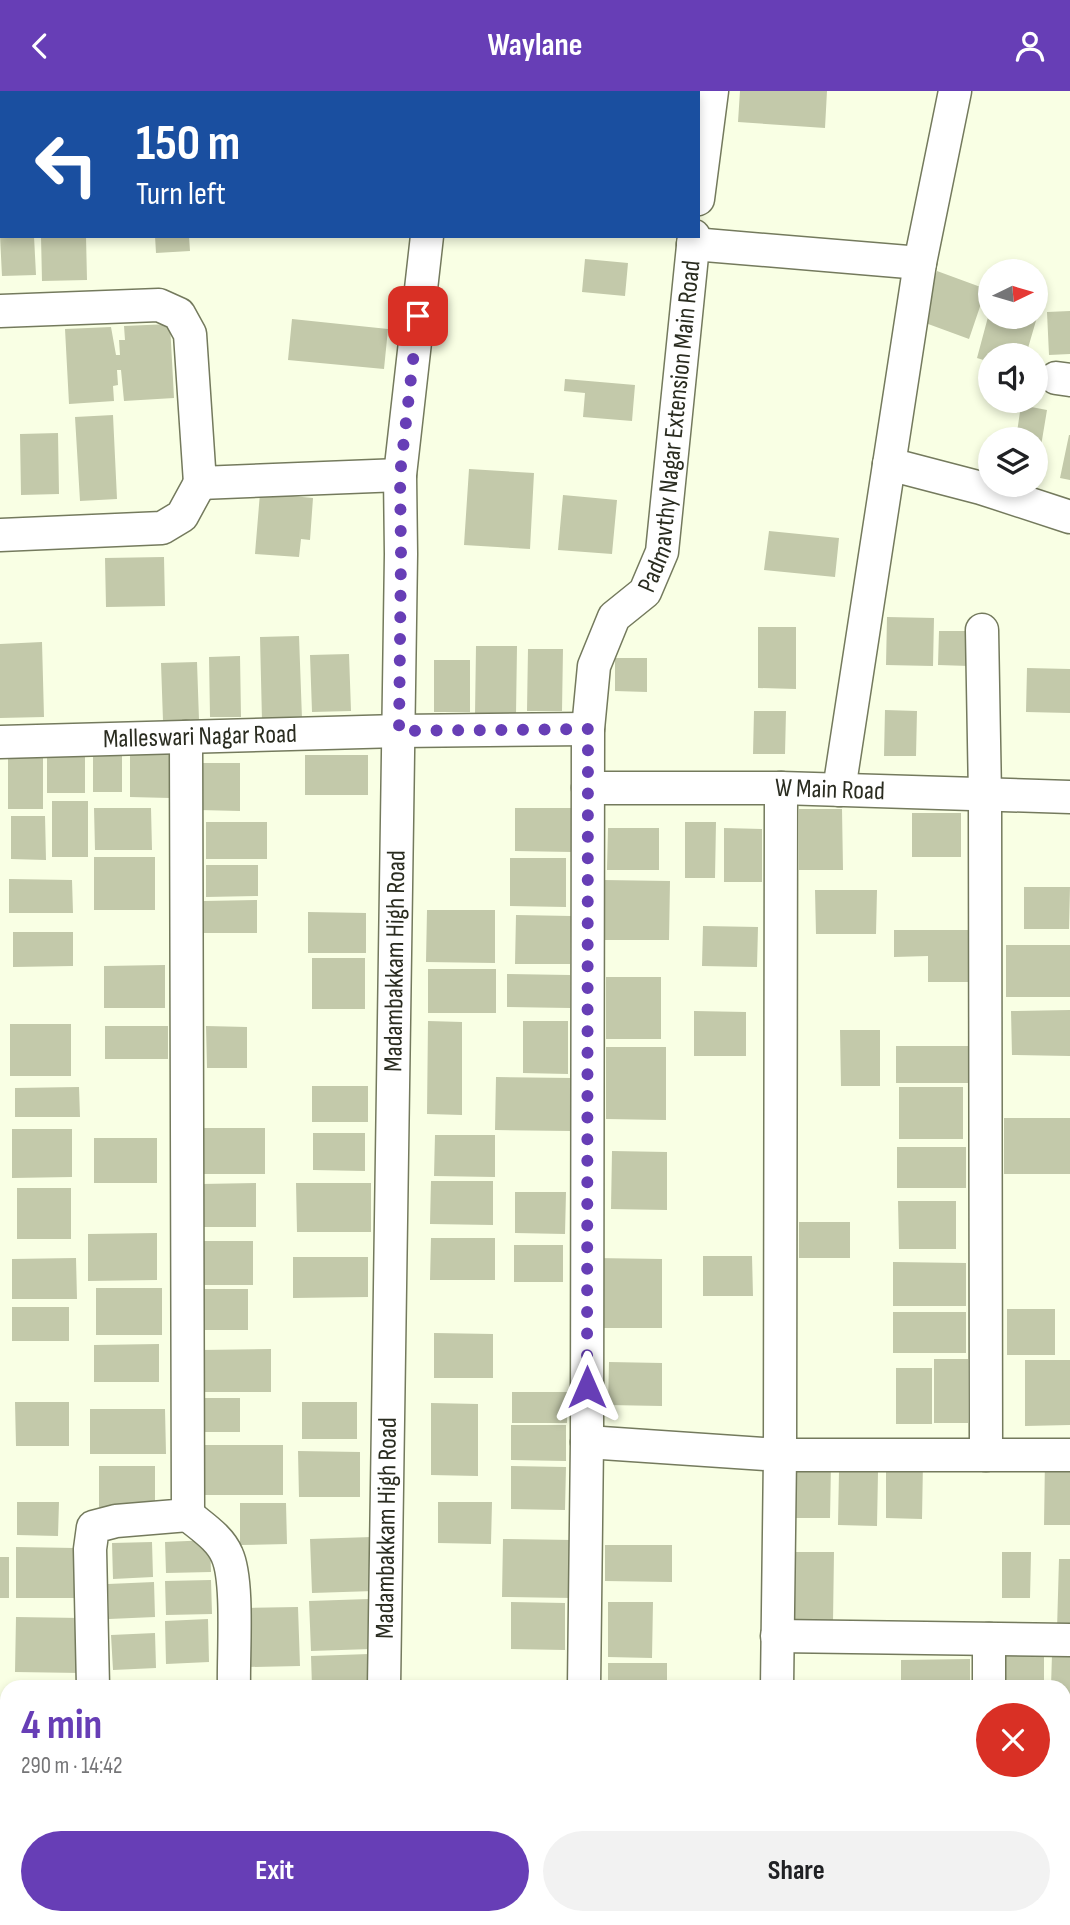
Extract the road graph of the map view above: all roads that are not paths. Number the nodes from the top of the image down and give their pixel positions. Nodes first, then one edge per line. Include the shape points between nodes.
1 (712, 91) edge
2 (954, 91) edge
3 (700, 184) edge
4 (426, 238) edge
5 (693, 240) edge
6 (920, 263) junction
7 (0, 310) edge
8 (889, 464) junction
9 (400, 475) junction
10 (200, 483) junction
11 (1070, 517) edge
12 (0, 535) edge
13 (982, 630) dead end
14 (588, 729) junction
15 (399, 731) junction
16 (186, 737) junction
17 (0, 742) edge
18 (781, 787) junction
19 (587, 788) junction
20 (839, 790) junction
21 (985, 796) junction
22 (1070, 797) edge
23 (587, 1442) junction
24 (780, 1455) junction
25 (986, 1455) junction
26 (1070, 1455) edge
27 (188, 1515) junction
28 (778, 1636) junction
29 (989, 1639) junction
30 (1070, 1640) edge
31 (93, 1680) edge
32 (234, 1680) edge
33 (384, 1680) edge
34 (584, 1680) edge
35 (777, 1680) edge
36 (989, 1680) edge

1 - 3 street
2 - 6 street
4 - 9 street, Madambakkam High Road
5 - 6 street
5 - 14 street, Padmavthy Nagar Extension Main Road via 662,552 645,592 614,617 594,666
6 - 8 street
7 - 10 street via 159,305 179,314 190,334
8 - 11 street
8 - 20 street
9 - 10 street
9 - 15 street, Madambakkam High Road
10 - 12 street via 182,516 162,528
13 - 21 street
14 - 15 street, Malleswari Nagar Road
14 - 19 street, Padmavthy Nagar Extension Main Road
15 - 16 street, Malleswari Nagar Road
15 - 33 street, Madambakkam High Road
16 - 17 street, Malleswari Nagar Road
16 - 27 street
18 - 19 street, W Main Road
18 - 20 street, W Main Road
18 - 24 street
19 - 23 street, Padmavthy Nagar Extension Main Road
20 - 21 street, W Main Road
21 - 22 street, W Main Road
21 - 25 street
23 - 24 street
23 - 34 street, Padmavthy Nagar Extension Main Road
24 - 25 street
24 - 28 street
25 - 26 street
27 - 31 street via 93,1527
27 - 32 street via 227,1554 233,1577
28 - 29 street
28 - 35 street
29 - 30 street
29 - 36 street

